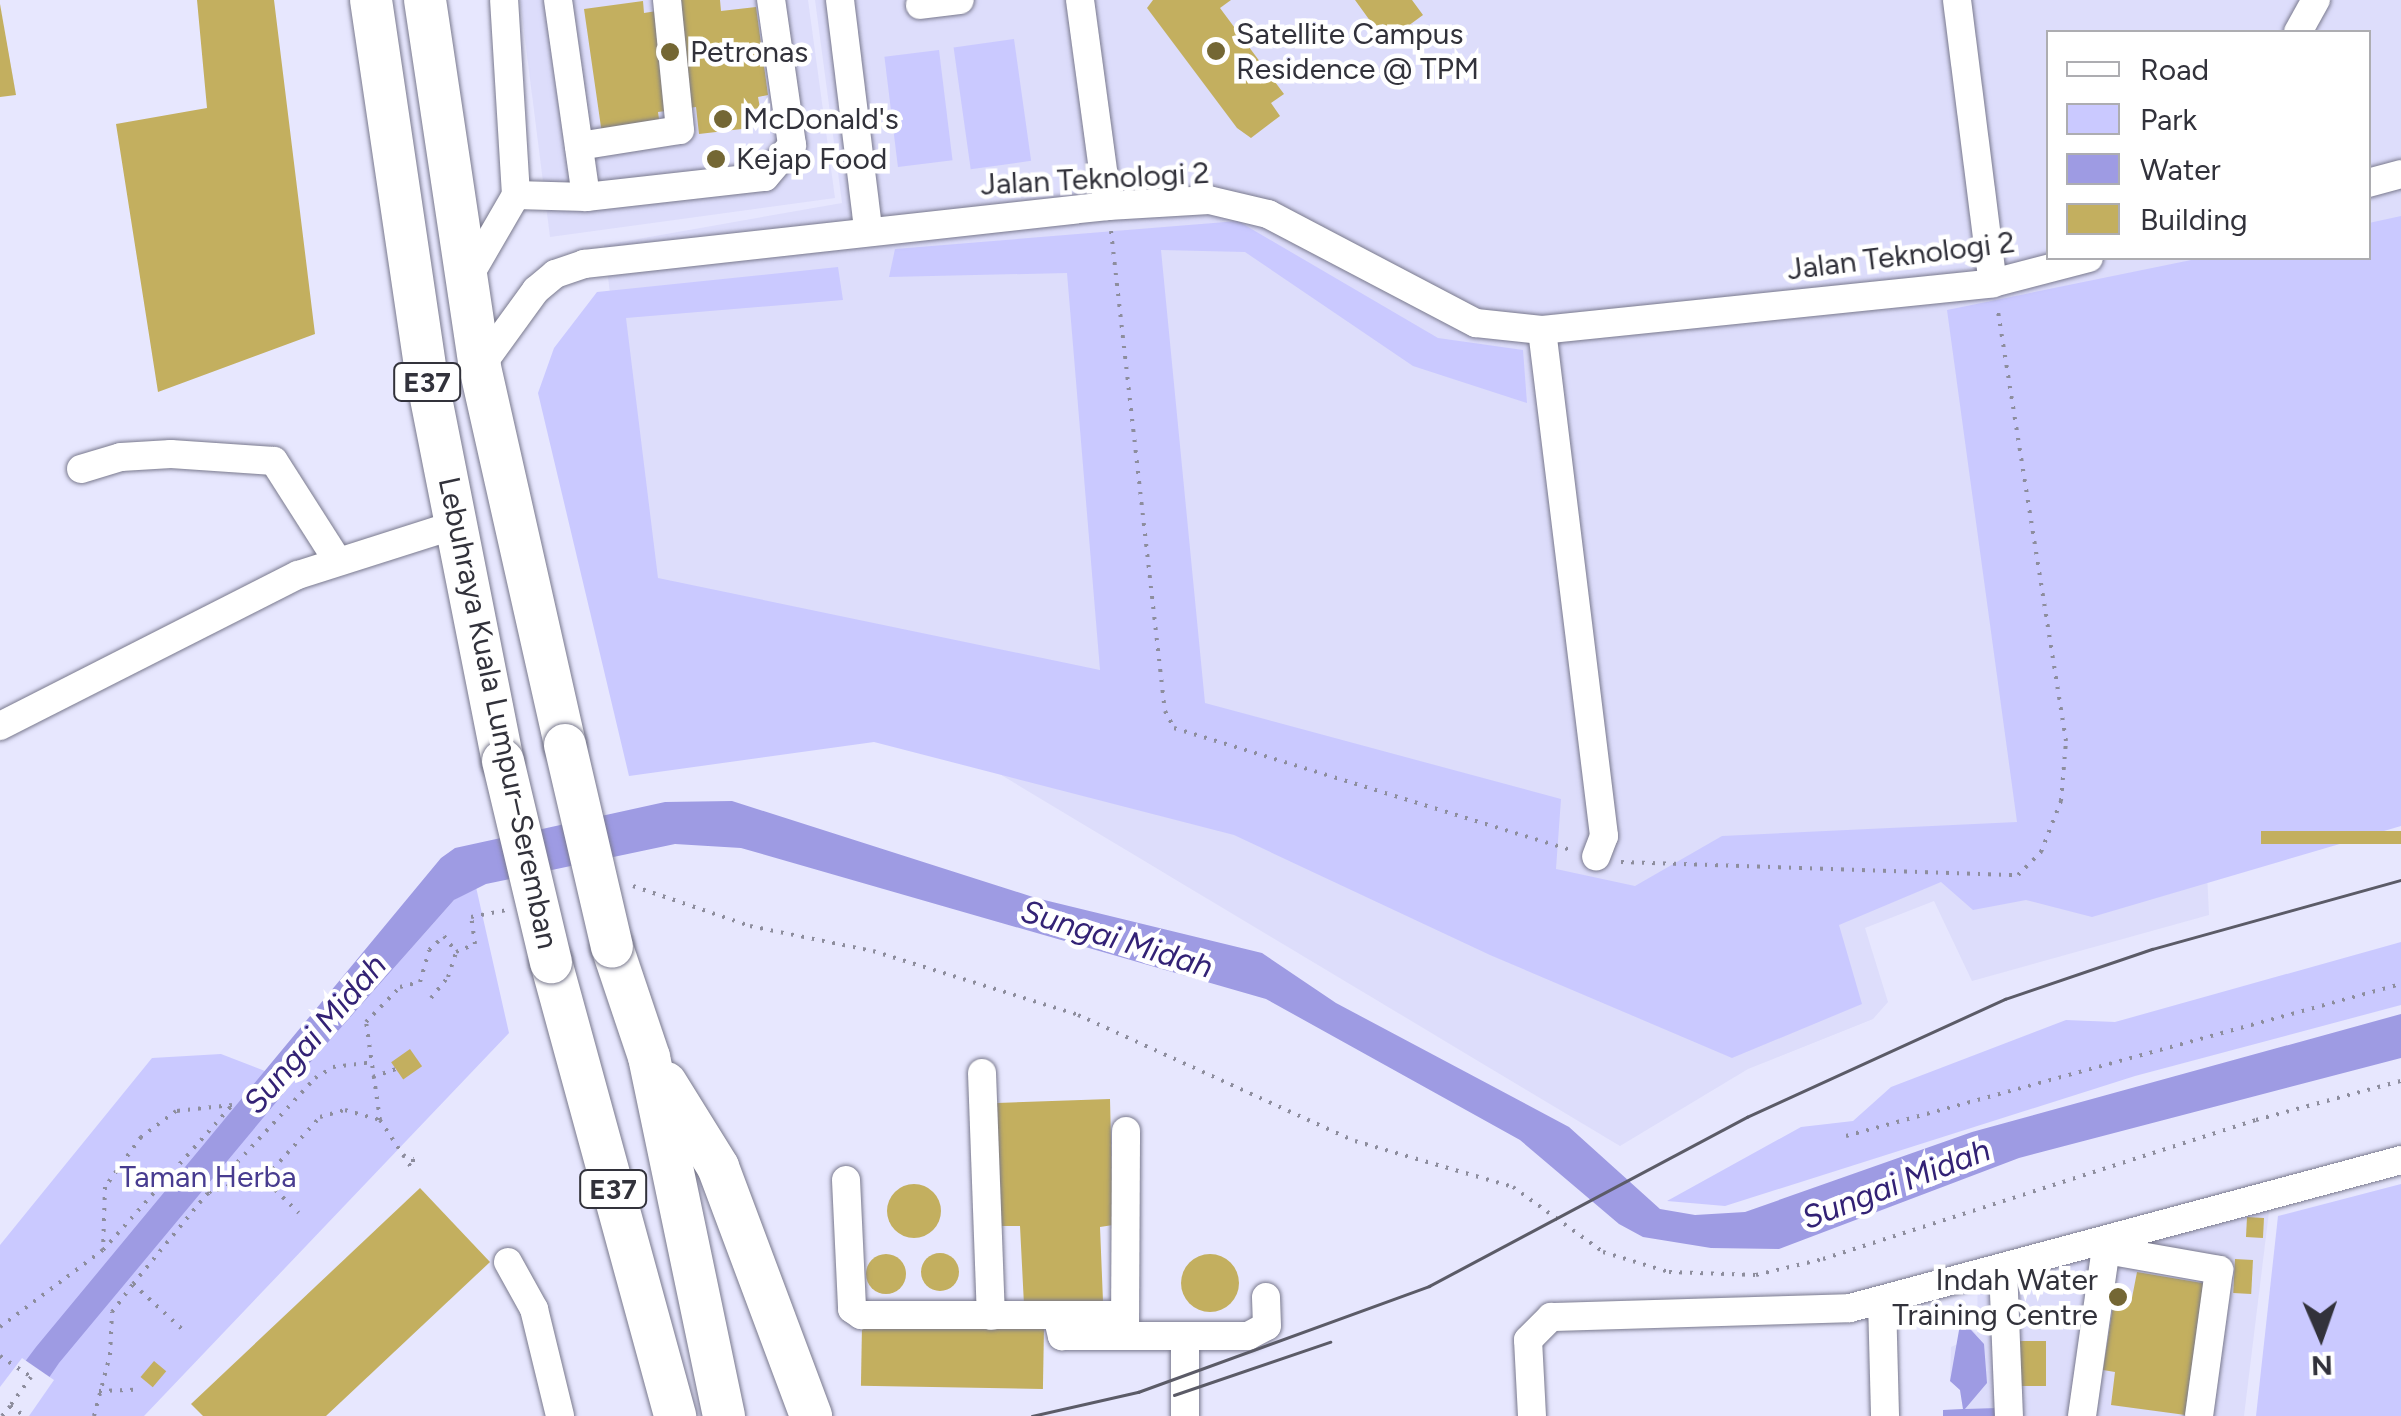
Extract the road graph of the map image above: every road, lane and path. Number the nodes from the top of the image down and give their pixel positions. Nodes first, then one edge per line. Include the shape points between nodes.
1 (371, 0) edge
2 (425, 0) edge
3 (504, 0) edge
4 (558, 0) edge
5 (666, 0) edge
6 (771, 0) edge
7 (840, 0) edge
8 (960, 0) edge
9 (1080, 0) edge
10 (2316, 0) edge
11 (920, 5) dead end
12 (1966, 5) edge
13 (2299, 30) edge
14 (579, 146) junction
15 (2401, 174) edge
16 (2371, 182) edge
17 (516, 195) junction
18 (586, 197) junction
19 (1108, 206) junction
20 (868, 228) junction
21 (2080, 260) edge
22 (1993, 283) junction
23 (466, 284) junction
24 (1542, 330) junction
25 (480, 366) junction
26 (81, 469) dead end
27 (456, 525) junction
28 (337, 560) junction
29 (0, 726) edge
30 (1596, 857) junction
31 (456, 952) dead end
32 (2401, 984) edge
33 (431, 998) dead end
34 (649, 1057) junction
35 (370, 1062) dead end
36 (396, 1069) dead end
37 (982, 1073) dead end
38 (373, 1077) dead end
39 (380, 1120) dead end
40 (1126, 1130) dead end
41 (1846, 1136) dead end
42 (403, 1155) dead end
43 (2401, 1160) edge
44 (260, 1174) dead end
45 (846, 1180) dead end
46 (208, 1194) dead end
47 (299, 1213) dead end
48 (2106, 1245) junction
49 (104, 1250) junction
50 (508, 1262) dead end
51 (2004, 1268) junction
52 (133, 1284) dead end
53 (1266, 1298) dead end
54 (1882, 1300) junction
55 (990, 1316) junction
56 (1125, 1326) junction
57 (0, 1328) edge
58 (184, 1330) dead end
59 (1185, 1336) junction
60 (782, 1344) junction
61 (0, 1356) edge
62 (134, 1390) dead end
63 (96, 1391) dead end
64 (10, 1406) junction
65 (2087, 1415) edge
66 (2, 1416) edge
67 (25, 1416) edge
68 (560, 1416) edge
69 (675, 1416) edge
70 (724, 1416) edge
71 (792, 1416) edge
72 (811, 1416) edge
73 (1185, 1416) edge
74 (1532, 1416) edge
75 (1885, 1416) edge
76 (2009, 1416) edge
77 (2199, 1416) edge

1 - 27 highway, Lebuhraya Kuala Lumpur–Seremban / E37 via 402,229
2 - 23 highway, Lebuhraya Kuala Lumpur–Seremban / E37
3 - 17 street
4 - 14 street
5 - 14 street via 680,130
6 - 18 street via 792,145 765,178
7 - 20 street
8 - 11 street
9 - 19 street
10 - 13 street
12 - 22 street
14 - 18 street
15 - 16 street
17 - 18 street
17 - 23 street
19 - 20 street, Jalan Teknologi 2
19 - 24 street, Jalan Teknologi 2 via 1209,200 1268,214 1476,322
19 - 30 path via 1165,711 1174,728
20 - 25 street, Jalan Teknologi 2 via 584,264 555,274
21 - 22 street, Jalan Teknologi 2
22 - 24 street, Jalan Teknologi 2
22 - 30 path via 2066,742 2061,801 2041,852 2018,875 1639,866
23 - 25 highway, Lebuhraya Kuala Lumpur–Seremban / E37
24 - 30 street via 1604,836
25 - 34 highway, Lebuhraya Kuala Lumpur–Seremban / E37, bridge via 612,947
26 - 28 street via 122,456 274,461
27 - 28 street
27 - 69 highway, Lebuhraya Kuala Lumpur–Seremban / E37, bridge via 551,962
28 - 29 street
31 - 33 path via 448,978
32 - 41 path
34 - 60 highway via 718,1167
34 - 70 highway, Lebuhraya Kuala Lumpur–Seremban / E37
35 - 46 path via 316,1078
36 - 38 path
37 - 55 street
39 - 42 path
40 - 56 street
43 - 48 street
44 - 47 path
45 - 55 street via 852,1309 871,1316
48 - 51 street
48 - 65 street
48 - 77 street via 2219,1270
49 - 49 path via 166,1180 232,1104 176,1111 141,1137 105,1187
49 - 57 path
50 - 68 street via 534,1309
51 - 54 street
51 - 76 street
52 - 58 path
53 - 59 street via 1266,1326 1248,1336
54 - 74 street via 1803,1314 1551,1317 1528,1340
54 - 75 street
55 - 56 street via 1057,1315 1062,1336
56 - 59 street
59 - 73 street
60 - 71 highway
60 - 72 highway
61 - 64 path via 32,1376
62 - 63 path
64 - 66 path
64 - 67 path

